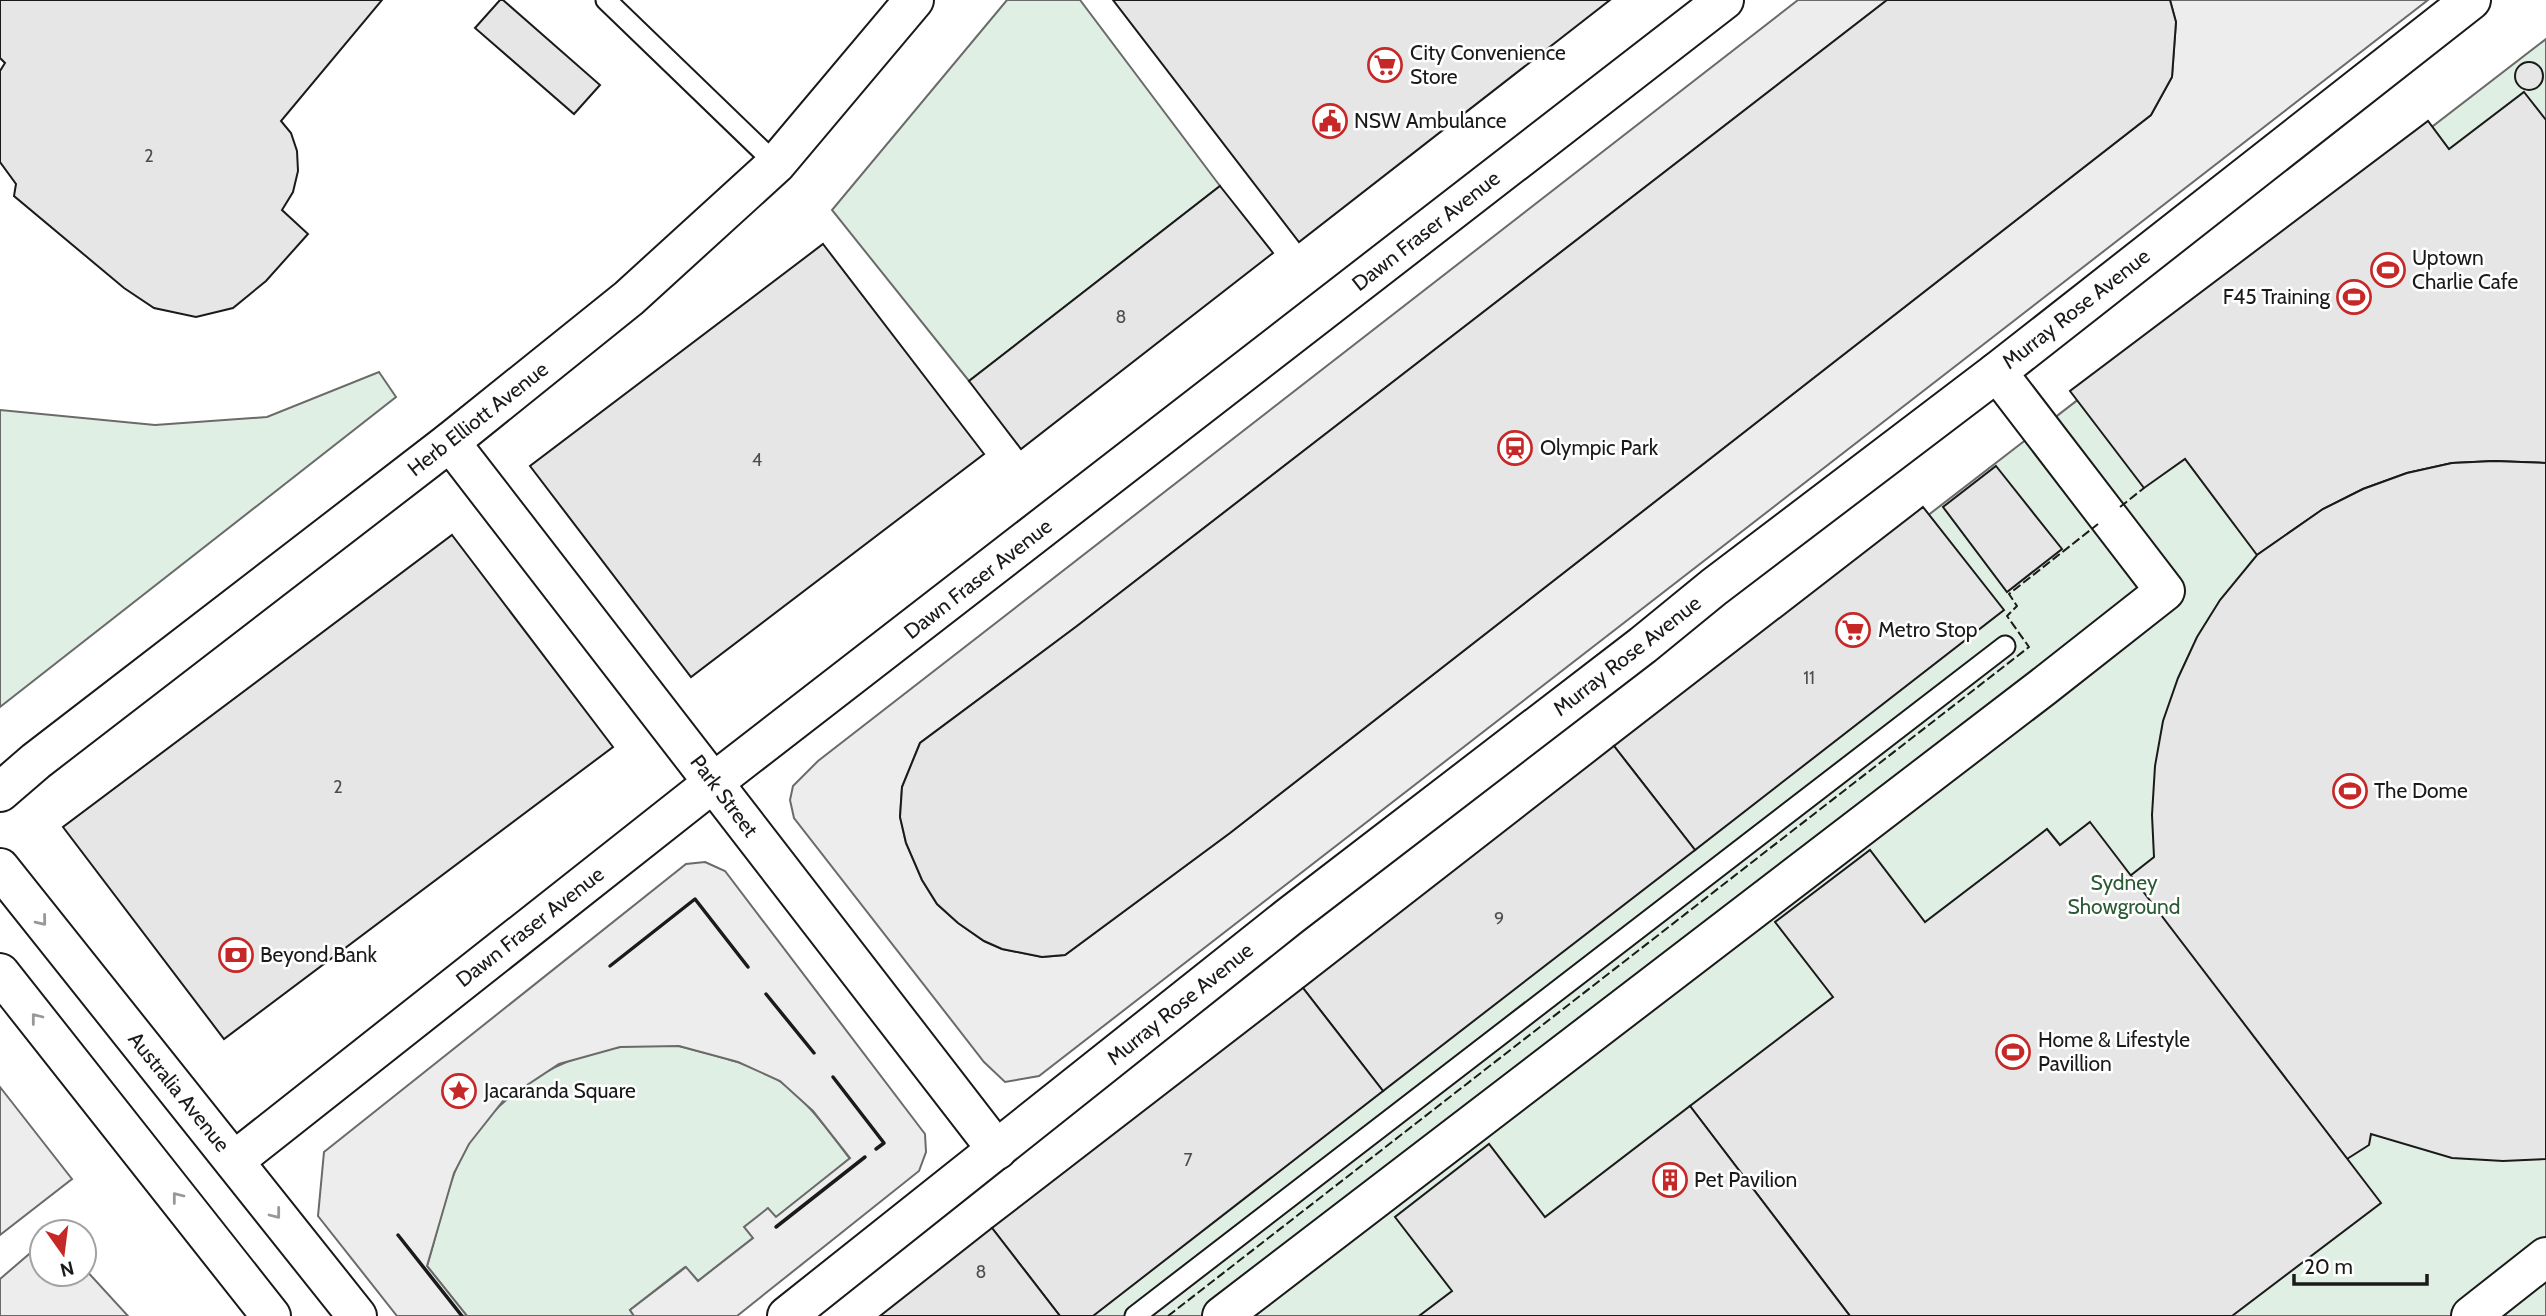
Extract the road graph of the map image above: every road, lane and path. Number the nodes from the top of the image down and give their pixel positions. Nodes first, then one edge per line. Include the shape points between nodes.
1 (606, 0) edge
2 (914, 0) edge
3 (1724, 0) edge
4 (2471, 0) edge
5 (776, 164) junction
6 (1997, 372) junction
7 (450, 442) junction
8 (2006, 646) dead end
9 (714, 782) junction
10 (0, 792) edge
11 (0, 868) edge
12 (0, 973) edge
13 (997, 1150) junction
14 (234, 1161) junction
15 (2546, 1257) edge
16 (271, 1316) edge
17 (357, 1316) edge
18 (787, 1316) edge
19 (1135, 1316) edge
20 (1222, 1316) edge
21 (2471, 1316) edge

1 - 5 lane
2 - 5 street, Herb Elliott Avenue
3 - 9 street, Dawn Fraser Avenue
4 - 6 street, Murray Rose Avenue
5 - 7 street, Herb Elliott Avenue via 629,298
6 - 13 street, Murray Rose Avenue via 1290,916
6 - 20 street via 2165,591
7 - 9 street, Park Street
7 - 10 street, Herb Elliott Avenue
8 - 19 lane
9 - 13 street, Park Street
9 - 14 street, Dawn Fraser Avenue
11 -> 14 street, Australia Avenue
16 -> 12 street
13 - 18 street, Murray Rose Avenue
14 -> 17 street, Australia Avenue
15 - 21 street

